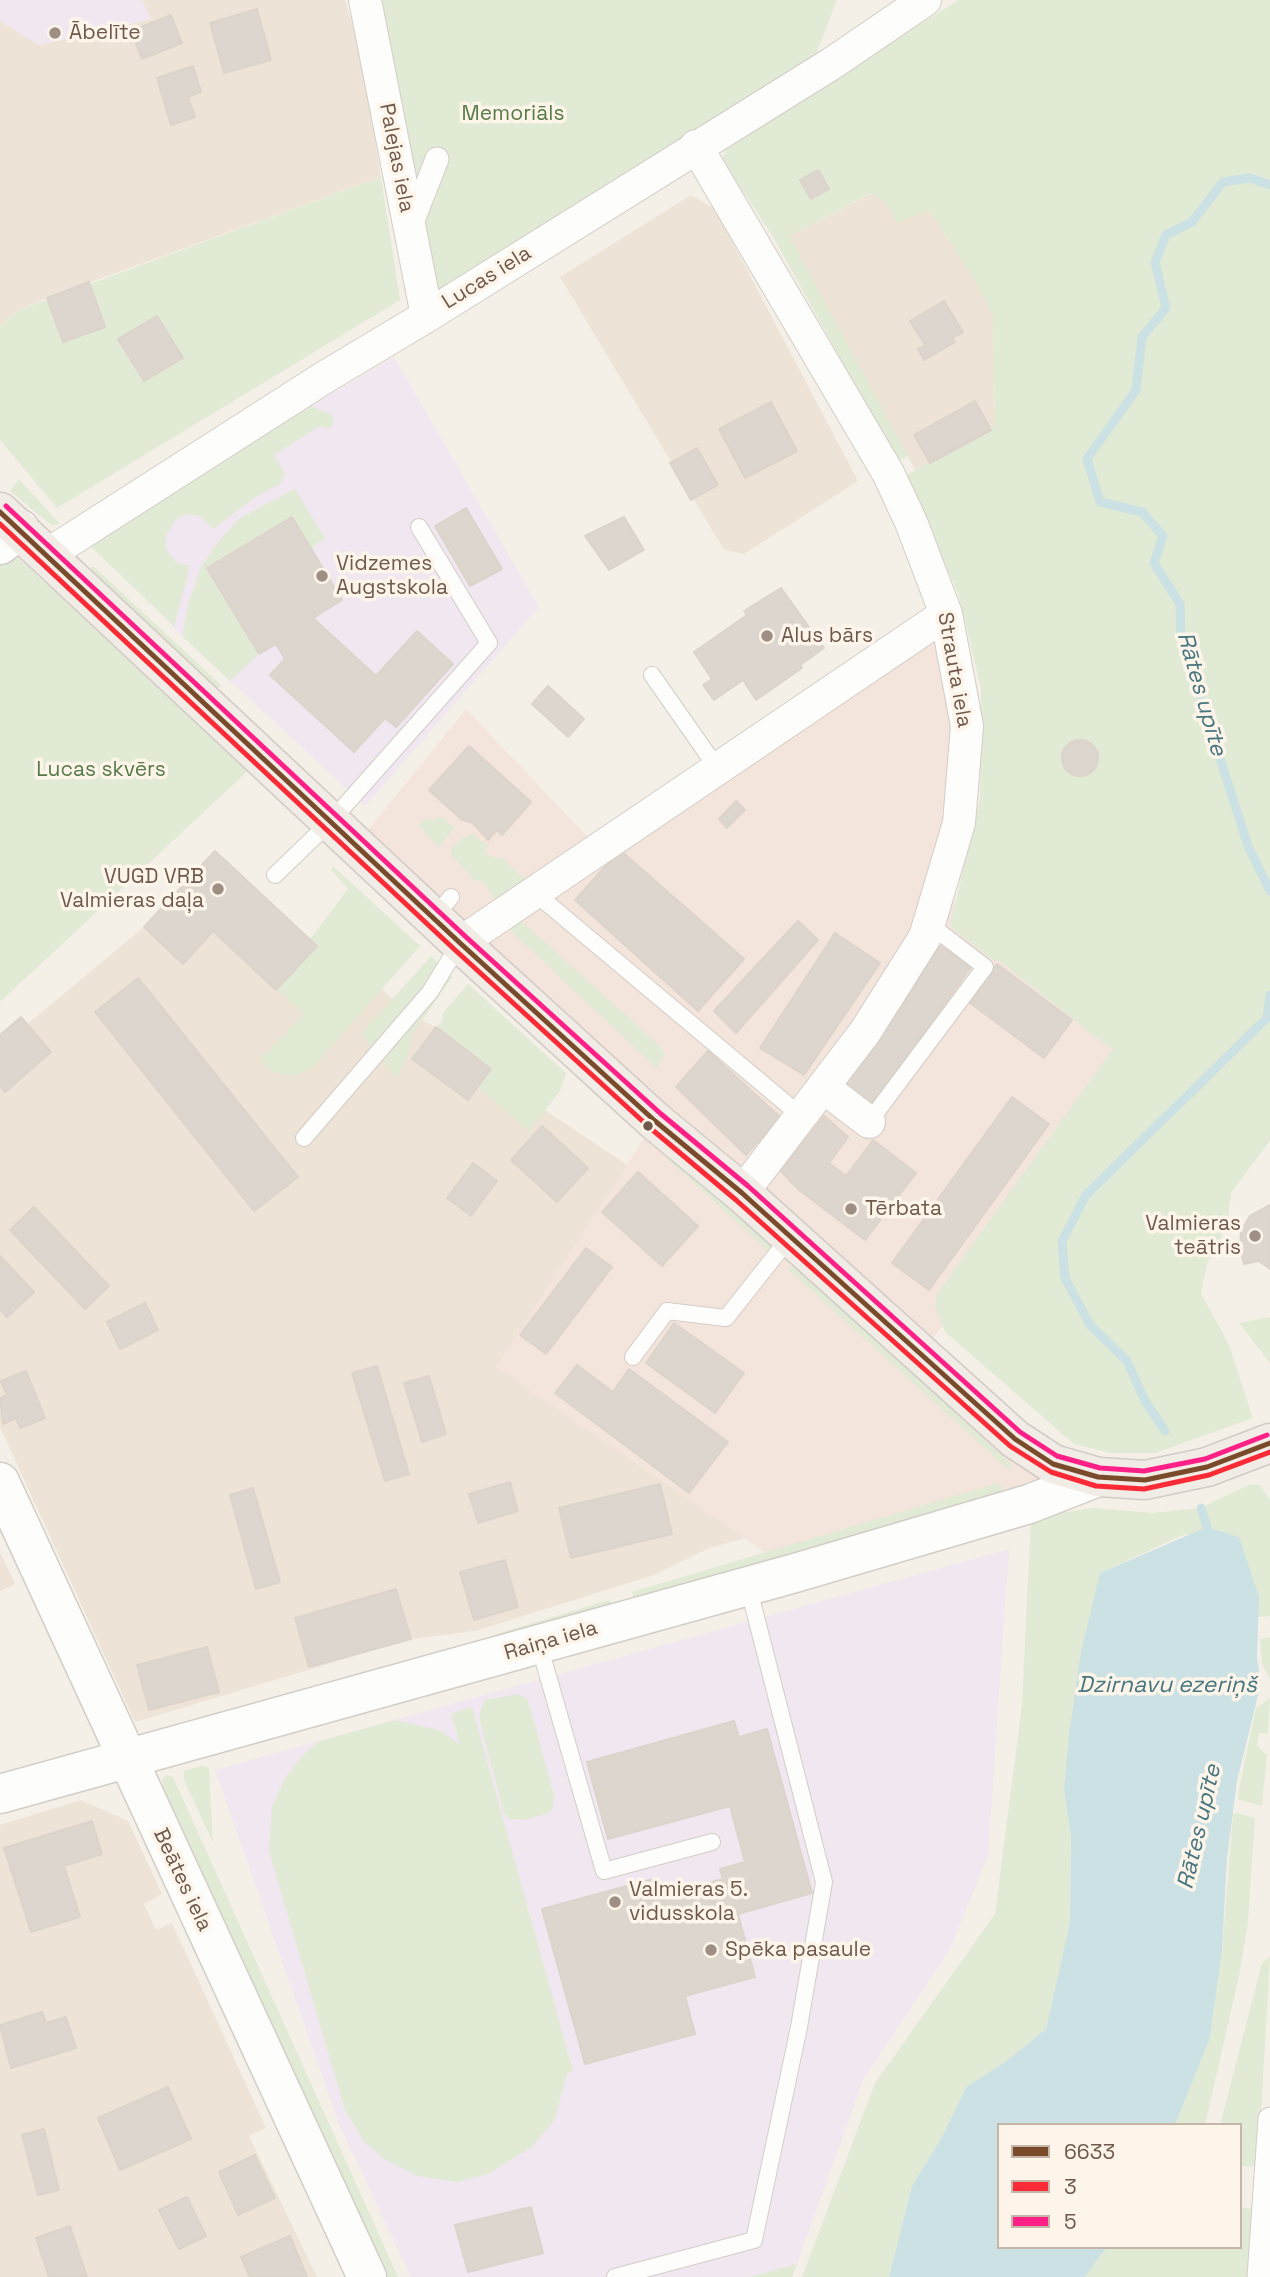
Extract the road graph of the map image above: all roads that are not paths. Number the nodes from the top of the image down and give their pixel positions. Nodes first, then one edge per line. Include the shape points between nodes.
1 (365, 0) edge
2 (925, 0) edge
3 (696, 146) junction
4 (437, 159) dead end
5 (410, 230) junction
6 (427, 316) junction
7 (419, 527) dead end
8 (7, 528) edge
9 (47, 555) junction
10 (946, 614) junction
11 (652, 675) dead end
12 (717, 768) junction
13 (331, 821) junction
14 (275, 874) dead end
15 (535, 893) junction
16 (449, 920) junction
17 (925, 932) junction
18 (823, 1087) junction
19 (801, 1116) junction
20 (869, 1122) joint
21 (304, 1138) dead end
22 (742, 1193) junction
23 (790, 1237) junction
24 (632, 1357) dead end
25 (1270, 1443) edge
26 (1098, 1477) junction
27 (0, 1482) edge
28 (748, 1587) junction
29 (539, 1644) junction
30 (126, 1760) junction
31 (0, 1794) edge
32 (712, 1842) dead end
33 (1270, 2119) edge
34 (367, 2277) edge
35 (615, 2277) edge
36 (1259, 2277) edge

1 - 5 street, Palejas iela
2 - 3 street, Lucas iela
3 - 6 street, Lucas iela
3 - 10 street, Strauta iela via 888,473
4 - 5 street
5 - 6 street, Palejas iela
6 - 9 street, Lucas iela
7 - 13 lane via 489,643
8 - 9 main road
9 - 13 main road
10 - 12 street
10 - 17 street, Strauta iela via 967,726 965,763 959,823
11 - 12 lane
12 - 15 street
13 - 14 lane
13 - 16 main road
15 - 16 street
15 - 19 lane
16 - 21 lane via 430,992
16 - 22 main road via 655,1121
17 - 18 street, Strauta iela via 865,1032
17 - 20 lane via 985,967
18 - 19 street, Strauta iela
18 - 20 street
19 - 22 street, Strauta iela
22 - 23 main road
23 - 24 lane via 726,1318 667,1311
23 - 26 main road via 1015,1439 1053,1464
25 - 26 main road via 1207,1467 1145,1480
26 - 28 street, Raiņa iela via 1029,1504
27 - 30 street, Beātes iela
28 - 29 street, Raiņa iela
28 - 35 lane via 824,1882 799,2027 754,2240
29 - 30 street, Raiņa iela
29 - 32 lane via 604,1871
30 - 31 street, Raiņa iela
30 - 34 street, Beātes iela
33 - 36 street

